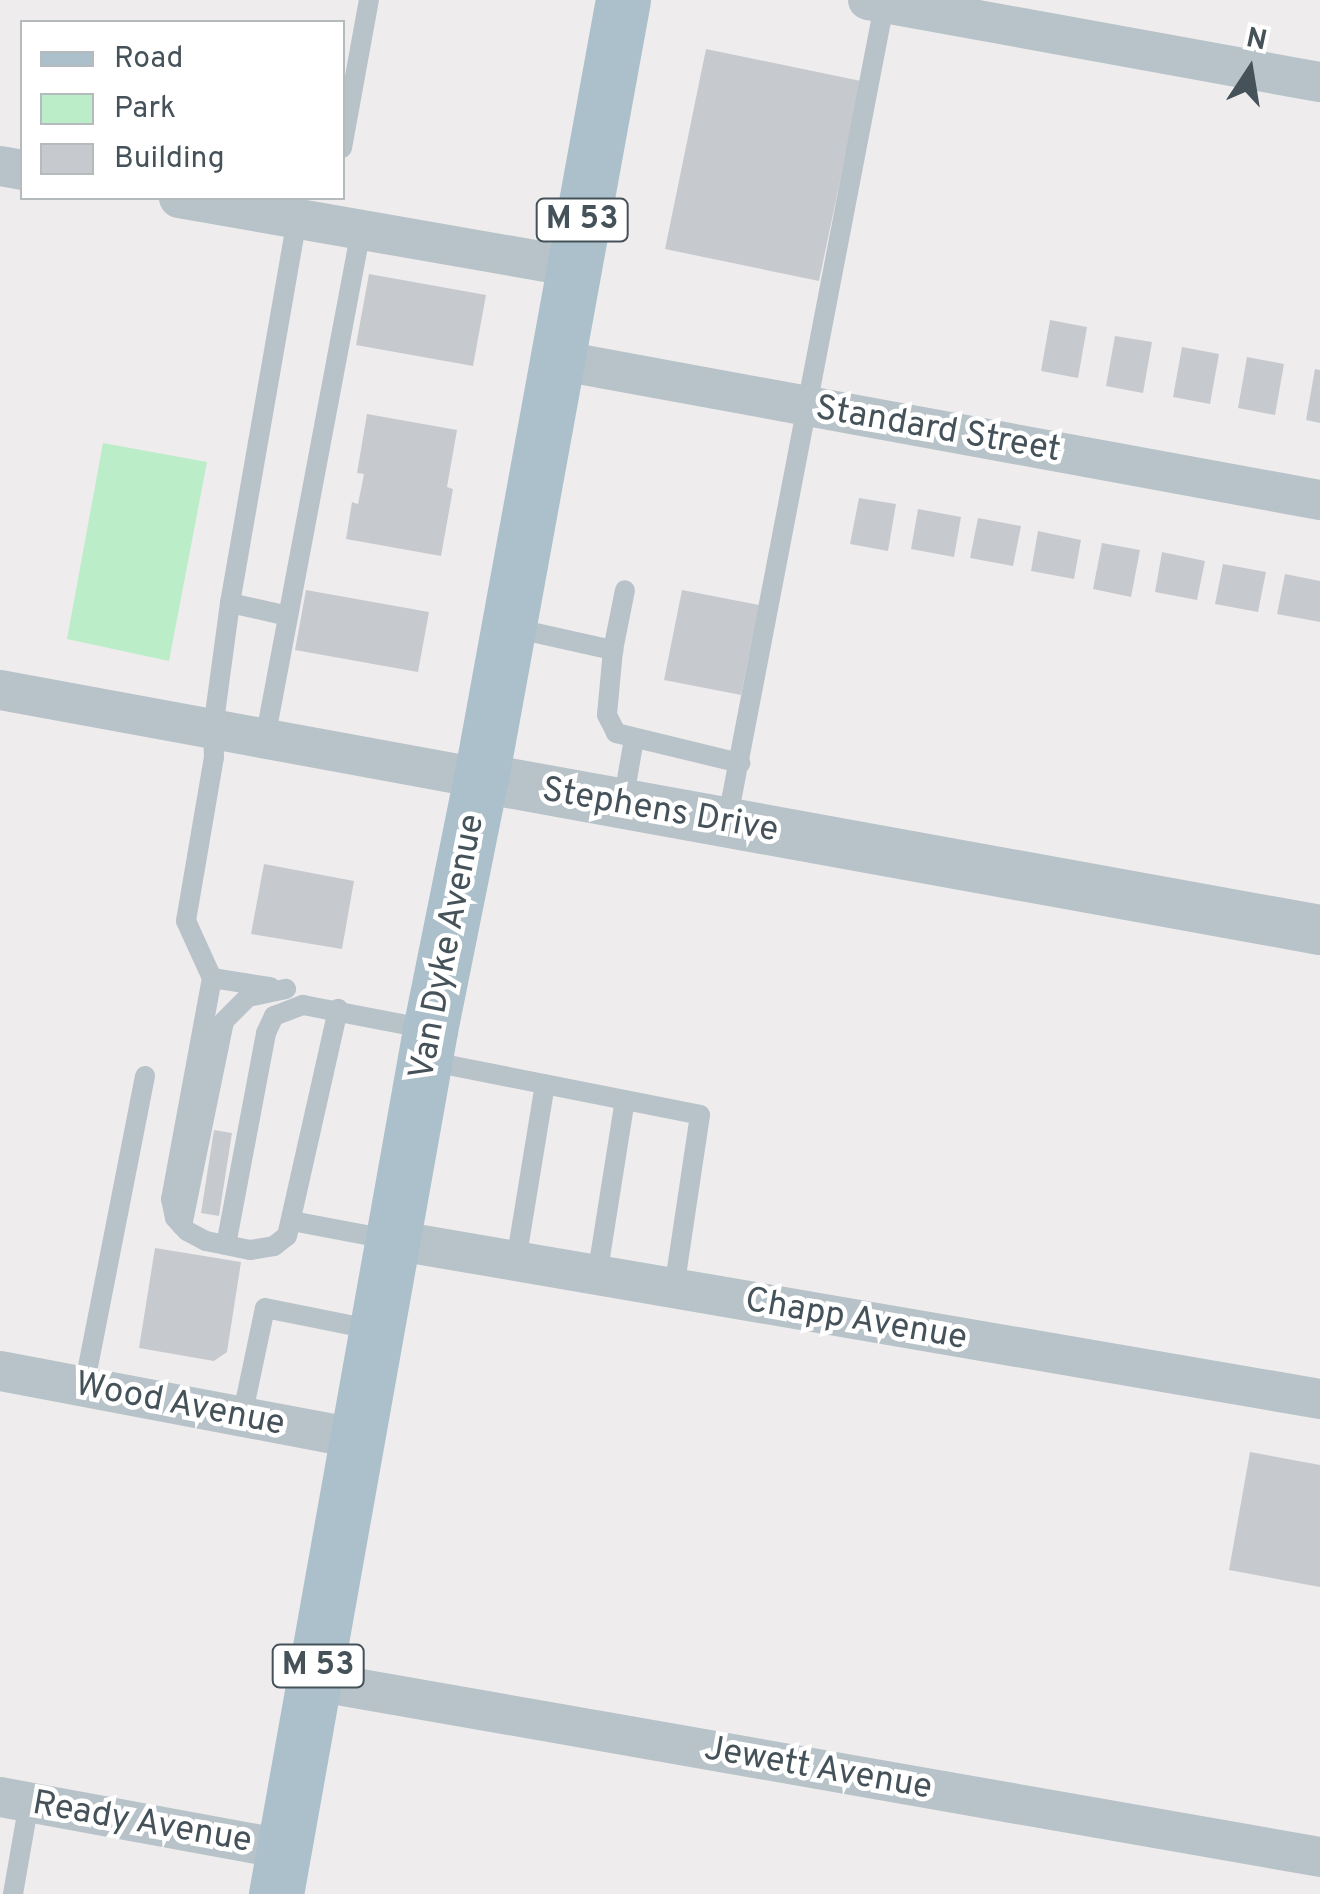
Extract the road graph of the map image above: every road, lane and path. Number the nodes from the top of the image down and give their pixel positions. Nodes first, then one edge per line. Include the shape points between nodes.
1 (370, 0) edge
2 (623, 0) edge
3 (880, 1) edge
4 (1320, 82) edge
5 (345, 132) edge
6 (194, 200) edge
7 (330, 218) edge
8 (572, 268) junction
9 (557, 360) junction
10 (809, 406) junction
11 (1320, 500) edge
12 (625, 590) dead end
13 (230, 603) junction
14 (288, 616) junction
15 (507, 627) junction
16 (613, 650) junction
17 (0, 690) edge
18 (213, 729) junction
19 (264, 738) junction
20 (634, 739) junction
21 (740, 763) junction
22 (481, 778) junction
23 (623, 804) junction
24 (727, 824) junction
25 (1320, 930) edge
26 (212, 978) junction
27 (286, 989) junction
28 (338, 1009) junction
29 (427, 1045) junction
30 (145, 1076) dead end
31 (545, 1084) junction
32 (624, 1100) junction
33 (292, 1221) junction
34 (182, 1226) junction
35 (393, 1240) junction
36 (226, 1245) junction
37 (516, 1262) junction
38 (597, 1276) junction
39 (674, 1288) junction
40 (378, 1331) junction
41 (0, 1371) edge
42 (84, 1386) junction
43 (1320, 1399) edge
44 (242, 1417) junction
45 (359, 1439) junction
46 (315, 1680) junction
47 (14, 1800) edge
48 (1320, 1857) edge
49 (280, 1872) edge
50 (13, 1894) edge

1 - 5 lane
2 - 8 main road, Van Dyke Avenue / M 53
3 - 4 street
3 - 10 lane
6 - 7 street
7 - 8 street
7 - 13 lane
7 - 14 lane
8 - 9 main road, Van Dyke Avenue / M 53
9 - 10 street, Standard Street
9 - 15 main road, Van Dyke Avenue / M 53
10 - 11 street, Standard Street
10 - 21 lane
12 - 16 lane
13 - 14 lane
13 - 18 lane
14 - 19 lane
15 - 16 lane
15 - 22 main road, Van Dyke Avenue / M 53
16 - 20 lane via 607,715 616,733
17 - 18 street, Stephens Drive
18 - 19 street, Stephens Drive
18 - 26 lane via 214,758 186,921
19 - 22 street, Stephens Drive
20 - 21 lane
20 - 23 lane
21 - 24 lane
22 - 23 street, Stephens Drive
22 - 29 main road, Van Dyke Avenue / M 53
23 - 24 street, Stephens Drive
24 - 25 street, Stephens Drive
26 - 27 lane
26 - 34 lane via 171,1199
27 - 28 lane
27 - 34 lane via 248,997 224,1021
28 - 29 lane
28 - 33 lane
28 - 36 lane via 287,1008 266,1032
29 - 31 lane
29 - 35 main road, Van Dyke Avenue / M 53
30 - 42 lane
31 - 32 lane
31 - 37 lane
32 - 38 lane
32 - 39 lane via 700,1115
33 - 35 lane
33 - 36 lane via 274,1246
34 - 36 lane
35 - 37 street, Chapp Avenue
35 - 40 main road, Van Dyke Avenue / M 53
37 - 38 street, Chapp Avenue
38 - 39 street, Chapp Avenue
39 - 43 street, Chapp Avenue
40 - 44 lane via 264,1308
40 - 45 main road, Van Dyke Avenue / M 53
41 - 42 street, Wood Avenue
42 - 44 street, Wood Avenue
44 - 45 street, Wood Avenue
45 - 46 main road, Van Dyke Avenue / M 53
46 - 48 street, Jewett Avenue
46 - 49 main road, Van Dyke Avenue / M 53
47 - 49 street, Ready Avenue
47 - 50 lane

